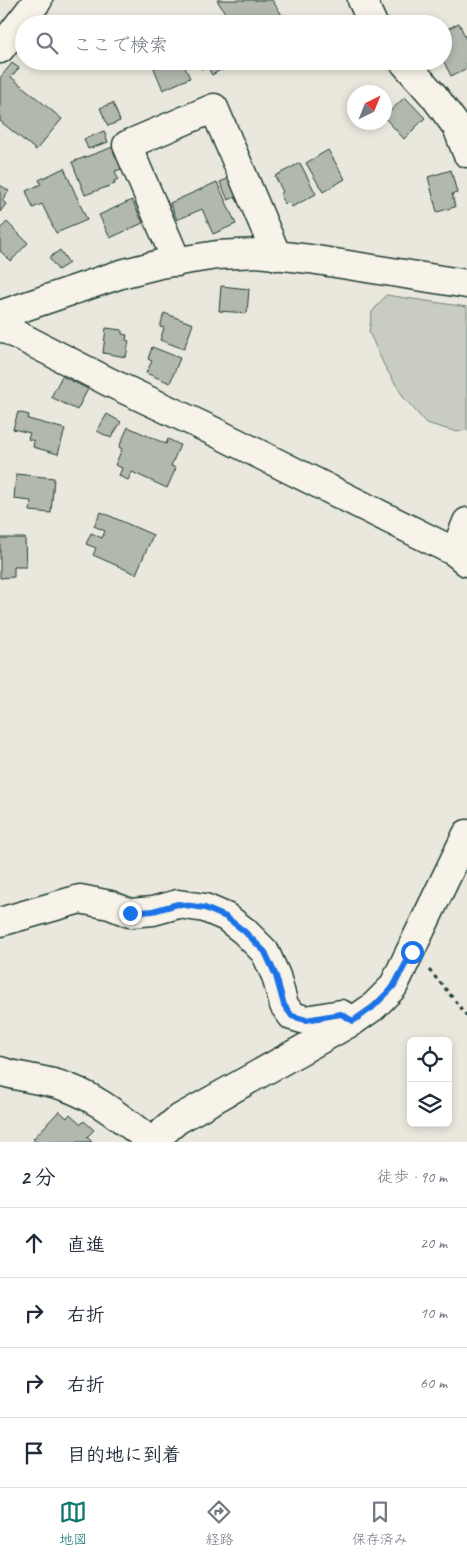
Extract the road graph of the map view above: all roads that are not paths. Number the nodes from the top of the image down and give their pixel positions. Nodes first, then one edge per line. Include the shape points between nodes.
1 (38, 0) edge
2 (362, 0) edge
3 (26, 15) edge
4 (369, 15) edge
5 (15, 30) edge
6 (0, 49) edge
7 (411, 70) edge
8 (467, 153) edge
9 (277, 256) junction
10 (178, 262) junction
11 (467, 284) edge
12 (0, 315) edge
13 (0, 326) edge
14 (467, 522) edge
15 (461, 557) edge
16 (467, 834) edge
17 (0, 922) edge
18 (353, 1021) junction
19 (0, 1071) edge

1 - 3 street
2 - 4 street
5 - 6 street
7 - 8 street via 456,127
9 - 10 street via 258,253 217,255
9 - 10 street via 214,108 127,145
9 - 11 street
10 - 12 street via 122,274
13 - 15 street
14 - 15 street
16 - 18 street via 393,987
17 - 18 street via 80,899 130,913 178,904 205,908 226,917 265,952 284,1005 292,1016 306,1020 341,1014
18 - 19 street via 177,1120 152,1142 86,1095 58,1084

